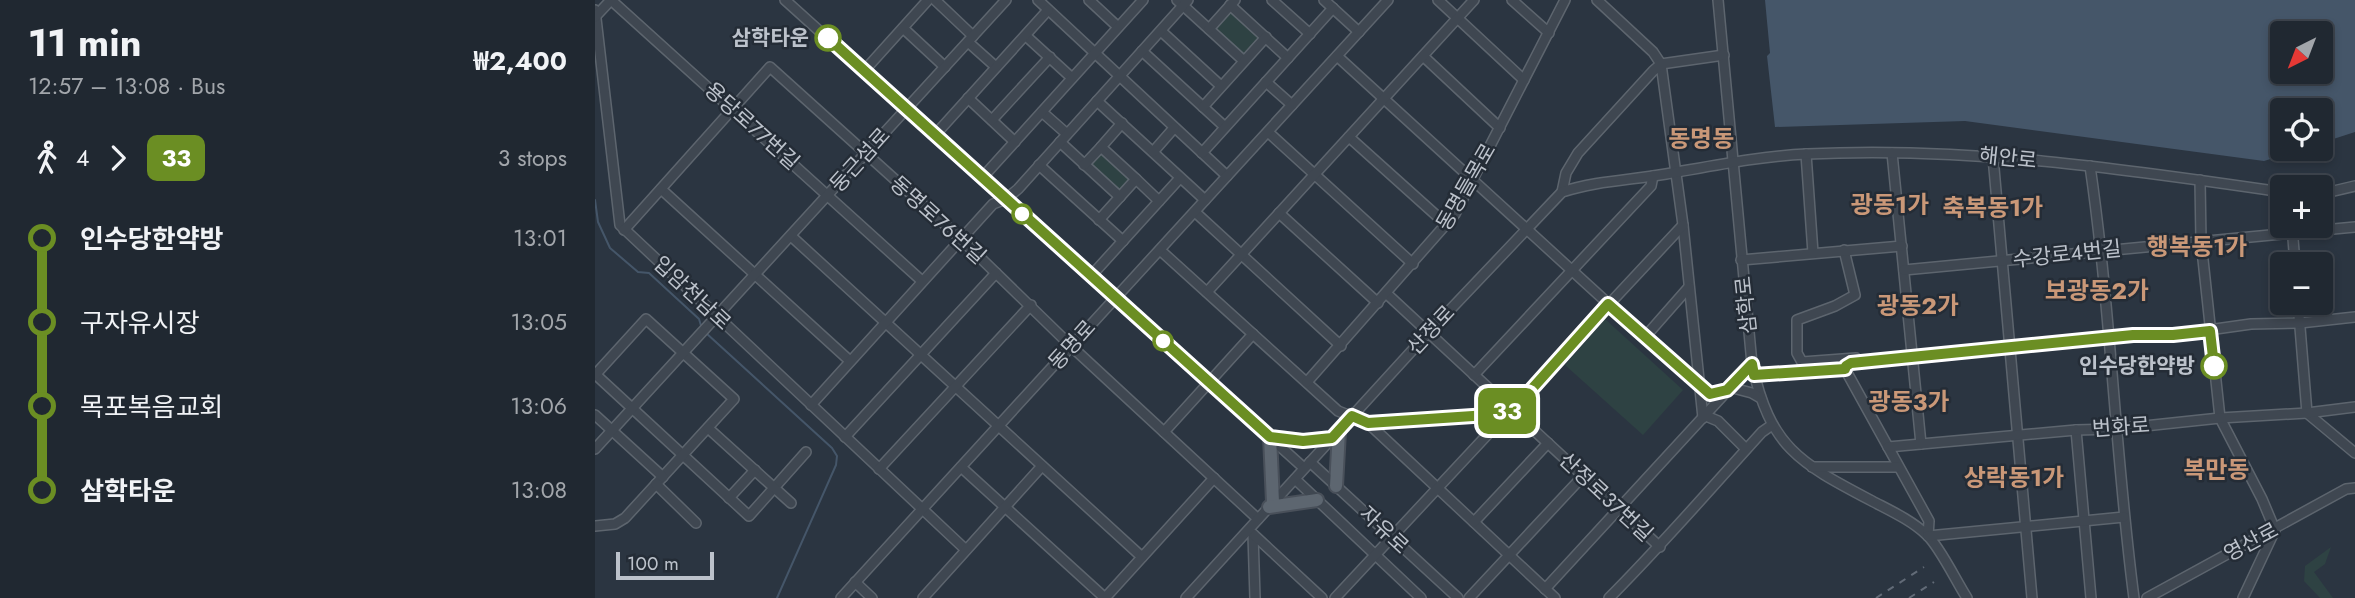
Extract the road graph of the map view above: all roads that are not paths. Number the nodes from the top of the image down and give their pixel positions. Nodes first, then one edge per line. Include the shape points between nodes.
1 (611, 0) edge
2 (785, 0) edge
3 (928, 0) edge
4 (935, 0) edge
5 (1038, 0) edge
6 (1143, 0) edge
7 (1272, 0) edge
8 (1324, 0) edge
9 (1438, 0) edge
10 (1474, 0) edge
11 (1512, 0) edge
12 (1565, 0) edge
13 (1597, 0) edge
14 (1718, 0) edge
15 (1002, 1) edge
16 (1095, 2) edge
17 (1183, 2) edge
18 (1232, 2) edge
19 (1383, 2) edge
20 (1333, 8) junction
21 (595, 10) edge
22 (1048, 10) junction
23 (595, 17) edge
24 (1458, 18) junction
25 (1118, 27) junction
26 (903, 28) junction
27 (1209, 29) junction
28 (1161, 30) junction
29 (1359, 32) junction
30 (1549, 33) junction
31 (1310, 34) junction
32 (1026, 36) junction
33 (1266, 37) junction
34 (971, 39) junction
35 (1142, 51) junction
36 (1094, 54) junction
37 (1724, 55) junction
38 (1337, 56) junction
39 (1423, 56) junction
40 (1050, 57) junction
41 (1288, 58) junction
42 (1244, 61) junction
43 (1661, 64) junction
44 (945, 67) junction
45 (996, 68) junction
46 (864, 71) junction
47 (1119, 77) junction
48 (1072, 78) junction
49 (1524, 80) junction
50 (1266, 82) junction
51 (1221, 86) junction
52 (968, 98) junction
53 (1384, 99) junction
54 (1097, 101) junction
55 (1292, 105) junction
56 (1203, 107) junction
57 (733, 109) junction
58 (906, 109) junction
59 (1042, 111) junction
60 (992, 120) junction
61 (1122, 123) junction
62 (1225, 127) junction
63 (1174, 128) junction
64 (1500, 128) junction
65 (1268, 132) junction
66 (1067, 134) junction
67 (935, 135) junction
68 (1349, 137) junction
69 (1015, 142) junction
70 (1059, 142) junction
71 (1101, 147) junction
72 (1153, 152) junction
73 (1202, 153) junction
74 (1892, 153) junction
75 (865, 154) junction
76 (1806, 154) junction
77 (1993, 158) junction
78 (1732, 162) junction
79 (1039, 165) junction
80 (1084, 165) junction
81 (2090, 166) junction
82 (1677, 172) junction
83 (1315, 174) junction
84 (1227, 176) junction
85 (1653, 176) junction
86 (982, 178) junction
87 (1180, 178) junction
88 (1136, 179) junction
89 (2200, 180) junction
90 (1472, 181) junction
91 (2355, 186) edge
92 (661, 189) junction
93 (2270, 190) edge
94 (2333, 191) edge
95 (2355, 191) edge
96 (1562, 192) junction
97 (828, 195) junction
98 (1119, 197) junction
99 (1006, 200) junction
100 (1205, 200) junction
101 (1159, 201) junction
102 (1195, 212) junction
103 (1279, 213) junction
104 (1099, 220) junction
105 (1447, 225) junction
106 (1683, 225) junction
107 (2355, 227) edge
108 (2333, 228) edge
109 (1525, 229) junction
110 (624, 230) junction
111 (2270, 233) edge
112 (791, 236) junction
113 (961, 239) junction
114 (1123, 241) junction
115 (2201, 241) junction
116 (1902, 246) junction
117 (1160, 250) junction
118 (1845, 250) junction
119 (2102, 250) junction
120 (1813, 253) junction
121 (1242, 254) junction
122 (1741, 260) junction
123 (2002, 260) junction
124 (1413, 264) junction
125 (1904, 270) junction
126 (1571, 271) junction
127 (996, 273) junction
128 (756, 275) junction
129 (1091, 276) junction
130 (922, 281) junction
131 (1689, 287) junction
132 (1207, 292) junction
133 (1387, 294) junction
134 (1115, 298) junction
135 (1378, 303) junction
136 (1608, 304) junction
137 (1031, 305) junction
138 (2299, 315) edge
139 (2355, 317) edge
140 (716, 318) junction
141 (885, 322) junction
142 (2300, 323) junction
143 (2210, 331) junction
144 (1429, 332) junction
145 (1253, 334) junction
146 (1645, 337) junction
147 (2111, 338) junction
148 (1072, 346) junction
149 (1341, 346) junction
150 (2010, 347) junction
151 (683, 353) junction
152 (920, 355) junction
153 (1913, 357) junction
154 (850, 361) junction
155 (1873, 361) junction
156 (1752, 364) junction
157 (1845, 369) junction
158 (595, 374) edge
159 (1474, 375) junction
160 (1754, 375) junction
161 (1209, 382) junction
162 (1307, 382) junction
163 (955, 387) junction
164 (1702, 387) junction
165 (1728, 388) junction
166 (1759, 397) junction
167 (811, 405) junction
168 (2355, 407) edge
169 (632, 408) junction
170 (1513, 410) junction
171 (2307, 413) junction
172 (595, 415) edge
173 (1352, 416) junction
174 (1705, 417) junction
175 (2220, 418) junction
176 (1368, 423) junction
177 (1772, 425) junction
178 (998, 426) junction
179 (708, 428) junction
180 (2116, 429) junction
181 (612, 430) junction
182 (2076, 430) junction
183 (1164, 432) junction
184 (1336, 434) junction
185 (2018, 435) junction
186 (845, 437) junction
187 (1270, 437) junction
188 (1548, 443) junction
189 (1921, 444) junction
190 (1888, 447) junction
191 (595, 449) edge
192 (1747, 449) junction
193 (806, 452) dead end
194 (2355, 453) edge
195 (683, 455) junction
196 (1307, 465) junction
197 (1042, 466) junction
198 (961, 467) junction
199 (1810, 467) junction
200 (1898, 467) junction
201 (879, 469) junction
202 (755, 470) junction
203 (1583, 476) junction
204 (1214, 478) junction
205 (1295, 479) junction
206 (659, 480) junction
207 (1336, 486) junction
208 (774, 487) junction
209 (1437, 488) junction
210 (2355, 488) edge
211 (729, 498) junction
212 (1317, 500) junction
213 (791, 503) dead end
214 (1271, 505) junction
215 (1005, 507) junction
216 (922, 509) junction
217 (1620, 510) junction
218 (2124, 517) junction
219 (1258, 519) junction
220 (2083, 521) junction
221 (1473, 522) junction
222 (696, 523) dead end
223 (595, 526) edge
224 (2025, 526) junction
225 (2275, 530) junction
226 (1251, 532) junction
227 (1928, 536) junction
228 (1391, 537) junction
229 (1660, 547) junction
230 (966, 550) junction
231 (1374, 555) junction
232 (1509, 555) junction
233 (1142, 557) junction
234 (855, 582) junction
235 (1545, 589) junction
236 (841, 598) edge
237 (873, 598) edge
238 (923, 598) edge
239 (1105, 598) edge
240 (1186, 598) edge
241 (1255, 598) edge
242 (1322, 598) edge
243 (1335, 598) edge
244 (1422, 598) edge
245 (1458, 598) edge
246 (1469, 598) edge
247 (1555, 598) edge
248 (1609, 598) edge
249 (1967, 598) edge
250 (2032, 598) edge
251 (2091, 598) edge
252 (2134, 598) edge
253 (2147, 598) edge
254 (2243, 598) edge

1 - 23 street
1 - 57 street, 용당로77번길
2 - 46 street, 자유로
3 - 26 street
4 - 34 street
5 - 22 street
6 - 25 street
7 - 31 street
8 - 20 street
9 - 24 street
10 - 24 street
11 - 30 street
12 - 30 street, 동명들목로
13 - 43 street
14 - 37 street, 삼학로
15 - 34 street, 둥근섬로
16 - 25 street
17 - 27 street
17 - 28 street
18 - 27 street
18 - 33 street
19 - 29 street, 동명로
20 - 29 street
20 - 31 street
21 - 23 street
22 - 32 street
22 - 36 street
23 - 110 street via 619,225
24 - 39 street
24 - 49 street
25 - 36 street
26 - 44 street
26 - 46 street
27 - 42 street
28 - 35 street
28 - 51 street
29 - 38 street, 동명로
30 - 49 street, 동명들목로
31 - 41 street
32 - 40 street
32 - 45 street
33 - 41 street
33 - 42 street
34 - 44 street, 둥근섬로
34 - 45 street
35 - 47 street
35 - 56 street
36 - 47 street
36 - 48 street
37 - 43 street
37 - 78 street, 삼학로
38 - 53 street
38 - 55 street, 동명로
39 - 53 street
39 - 64 street
40 - 48 street
40 - 60 street
41 - 50 street
42 - 51 street
43 - 82 street
43 - 96 street via 1579,153 1566,173
44 - 58 street, 둥근섬로
45 - 52 street
46 - 58 street, 자유로
47 - 54 street
47 - 63 street
48 - 59 street
49 - 64 street, 동명들목로
50 - 55 street
50 - 62 street
51 - 56 street
52 - 60 street
52 - 67 street
53 - 68 street
53 - 90 street
54 - 61 street
54 - 66 street
55 - 65 street, 동명로
56 - 62 street
57 - 75 street, 동명로76번길 via 770,67
57 - 92 street
57 - 97 street, 용당로77번길
58 - 67 street, 자유로
58 - 75 street, 둥근섬로
59 - 66 street
59 - 69 street
60 - 69 street
61 - 71 street
61 - 72 street
62 - 73 street
63 - 72 street
63 - 73 street
64 - 90 street, 동명들목로
65 - 83 street
65 - 84 street, 동명로
66 - 70 street
67 - 86 street, 자유로
68 - 83 street
68 - 105 street
69 - 86 street
70 - 79 street
70 - 80 street
71 - 80 street
71 - 88 street
72 - 87 street
73 - 84 street
74 - 76 street, 해안로
74 - 77 street, 해안로
74 - 116 street
75 - 97 street, 둥근섬로
75 - 113 street, 동명로76번길
76 - 78 street, 해안로
76 - 120 street
77 - 81 street, 해안로
77 - 123 street
78 - 82 street
78 - 122 street, 삼학로
79 - 99 street
79 - 104 street
80 - 98 street
81 - 89 street, 해안로
81 - 119 street
82 - 85 street
82 - 106 street
83 - 103 street
83 - 124 street
84 - 100 street, 동명로
85 - 96 street
85 - 126 street via 1651,186
86 - 99 street, 자유로
87 - 100 street
87 - 101 street
88 - 98 street
88 - 101 street
89 - 93 street, 해안로
89 - 115 street
90 - 105 street, 동명들목로
90 - 109 street
91 - 94 street
91 - 95 street
92 - 110 street
92 - 128 street
96 - 109 street, 산정로
97 - 112 street, 둥근섬로
97 - 130 street, 용당로77번길
98 - 104 street
99 - 113 street via 993,204
99 - 129 street, 자유로
100 - 102 street, 동명로
101 - 114 street
102 - 117 street, 동명로
102 - 121 street
103 - 121 street
103 - 135 street
104 - 114 street
105 - 124 street, 동명들목로
106 - 131 street
106 - 136 street
107 - 108 street, 수강로4번길
109 - 126 street
109 - 144 street, 산정로
110 - 140 street, 입암천남로
111 - 115 street, 수강로4번길
112 - 128 street, 둥근섬로
112 - 141 street
113 - 127 street, 동명로76번길
113 - 130 street
114 - 129 street
115 - 119 street, 수강로4번길
115 - 143 street
116 - 118 street
116 - 125 street
117 - 132 street
117 - 134 street, 동명로
118 - 120 street
118 - 155 street via 1854,295 1797,320 1797,353 1802,362 1870,357
119 - 123 street, 수강로4번길
119 - 147 street
120 - 122 street
121 - 132 street
121 - 149 street
122 - 156 street, 삼학로
123 - 125 street, 수강로4번길
123 - 150 street
124 - 133 street, 동명들목로
125 - 153 street
126 - 136 street
126 - 159 street
127 - 137 street, 동명로76번길
127 - 152 street
128 - 140 street, 둥근섬로
128 - 154 street
129 - 134 street, 자유로
130 - 141 street
131 - 146 street
131 - 164 street
132 - 145 street
133 - 135 street, 동명들목로
133 - 144 street, 산정로37번길
134 - 148 street, 동명로
134 - 161 street, 자유로
135 - 149 street, 동명들목로
136 - 146 street
136 - 170 street
137 - 148 street, 동명로76번길
137 - 163 street
138 - 142 street
139 - 142 street
140 - 151 street, 둥근섬로
140 - 167 street, 입암천남로
141 - 152 street
141 - 154 street
142 - 143 street
142 - 171 street
143 - 147 street
143 - 175 street
144 - 159 street, 산정로37번길
144 - 173 street, 산정로
145 - 161 street
145 - 162 street
146 - 164 street
147 - 150 street
147 - 180 street
148 - 178 street, 동명로
148 - 183 street, 동명로76번길
149 - 162 street, 동명들목로
150 - 153 street
150 - 185 street
151 - 158 street via 646,319
151 - 169 street
151 - 179 street via 734,400
152 - 163 street
152 - 186 street
153 - 155 street
153 - 189 street
154 - 167 street
155 - 157 street via 1851,363
156 - 160 street, 삼학로
156 - 165 street
157 - 160 street
157 - 190 street
158 - 169 street
159 - 170 street, 산정로37번길
160 - 166 street, 삼학로
161 - 183 street
161 - 187 street, 자유로
162 - 173 street via 1338,411
163 - 178 street
163 - 201 street
164 - 165 street via 1710,394
164 - 174 street
165 - 166 street
165 - 174 street
166 - 177 street, 삼학로
167 - 186 street, 입암천남로
168 - 171 street, 번화로
169 - 181 street
169 - 195 street
170 - 176 street
170 - 188 street, 산정로37번길
170 - 209 street
171 - 175 street, 번화로
171 - 194 street
172 - 181 street
173 - 176 street
173 - 184 street, 산정로
174 - 192 street via 1718,421
174 - 217 street
175 - 180 street, 번화로
175 - 225 street
176 - 209 street
177 - 192 street
177 - 199 street, 삼학로
178 - 197 street
178 - 198 street, 동명로
179 - 195 street
179 - 202 street
180 - 182 street, 번화로
180 - 218 street
181 - 191 street
181 - 206 street
182 - 185 street, 번화로
182 - 220 street
183 - 204 street, 동명로76번길
184 - 187 main road via 1303,441
184 - 196 street, 산정로
184 - 207 main road
185 - 189 street, 번화로
185 - 224 street
186 - 201 street, 입암천남로
187 - 196 street, 자유로
187 - 214 main road
188 - 203 street, 산정로37번길
188 - 221 street
189 - 190 street, 번화로
190 - 200 street
192 - 229 street
193 - 208 street
195 - 206 street
195 - 211 street
196 - 205 street, 산정로
196 - 207 street, 자유로
197 - 215 street
197 - 233 street
198 - 215 street
198 - 216 street, 동명로
199 - 200 street
199 - 227 street, 삼학로
200 - 227 street via 1929,521
201 - 216 street, 입암천남로
202 - 208 street
202 - 211 street
203 - 217 street, 산정로37번길
203 - 232 street
204 - 219 street, 동명로76번길
204 - 233 street
205 - 212 street, 자유로
205 - 214 street, 산정로
206 - 222 street
206 - 223 street via 618,523
207 - 228 street, 자유로
208 - 211 street via 748,516
208 - 213 street
209 - 221 street
209 - 228 street
210 - 225 street, 영산로
212 - 214 main road
212 - 231 street, 자유로
214 - 219 street, 산정로
215 - 230 street
215 - 239 street
216 - 230 street, 입암천남로
216 - 234 street, 동명로
217 - 229 street, 산정로37번길
217 - 235 street
218 - 220 street
218 - 252 street
219 - 226 street, 산정로
220 - 224 street
220 - 251 street
221 - 232 street
224 - 227 street
224 - 250 street
225 - 253 street, 영산로
225 - 254 street
226 - 240 street, 산정로
226 - 241 street
226 - 242 street
227 - 249 street, 삼학로
228 - 231 street
228 - 245 street, 자유로
229 - 248 street
230 - 238 street
231 - 243 street
231 - 244 street, 자유로
232 - 235 street
232 - 246 street
233 - 239 street
234 - 236 street, 동명로
234 - 237 street
235 - 247 street

